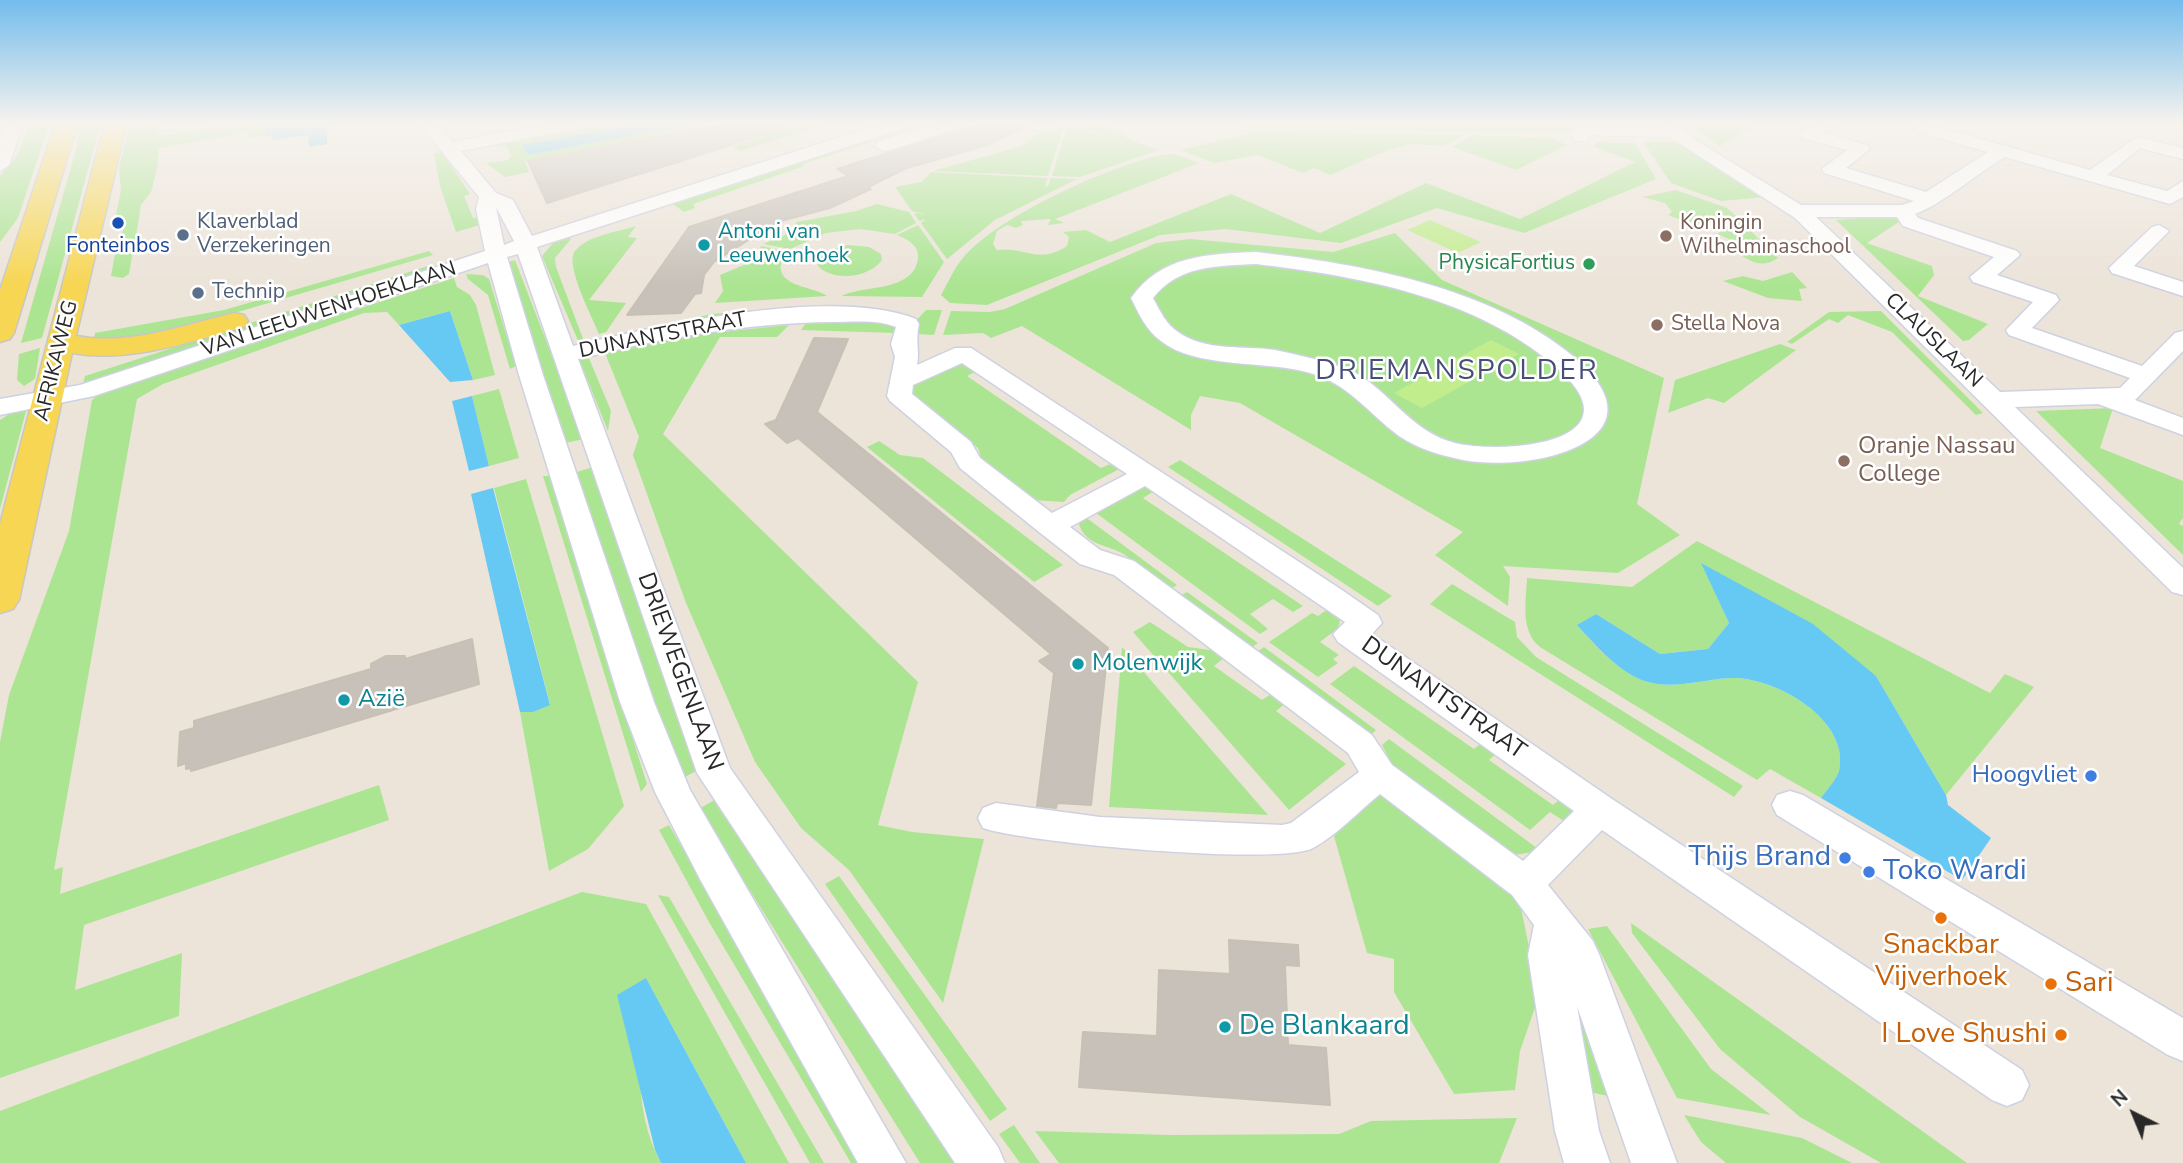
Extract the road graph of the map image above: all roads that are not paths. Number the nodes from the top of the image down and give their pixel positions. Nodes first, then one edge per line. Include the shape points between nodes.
1 (50, 176) edge
2 (102, 176) edge
3 (472, 176) edge
4 (712, 176) edge
5 (722, 176) edge
6 (1744, 176) edge
7 (1856, 176) edge
8 (1960, 176) edge
9 (2093, 177) edge
10 (2176, 193) edge
11 (489, 197) junction
12 (649, 198) junction
13 (1929, 198) junction
14 (1797, 211) junction
15 (1904, 211) junction
16 (675, 219) dead end
17 (2159, 231) dead end
18 (523, 238) junction
19 (494, 248) junction
20 (2183, 289) edge
21 (234, 321) junction
22 (0, 332) edge
23 (2183, 338) edge
24 (61, 342) junction
25 (566, 355) junction
26 (1249, 356) joint
27 (2148, 376) junction
28 (901, 382) junction
29 (48, 391) junction
30 (2103, 397) junction
31 (0, 400) edge
32 (1995, 400) junction
33 (0, 407) edge
34 (2183, 427) edge
35 (1146, 475) junction
36 (1049, 526) junction
37 (2183, 585) edge
38 (0, 600) edge
39 (1380, 775) junction
40 (1790, 805) dead end
41 (1599, 809) junction
42 (996, 818) dead end
43 (1525, 884) junction
44 (1554, 922) junction
45 (2183, 1041) edge
46 (2007, 1085) dead end
47 (883, 1163) edge
48 (982, 1163) edge
49 (1587, 1163) edge
50 (1654, 1163) edge

1 - 22 main road
2 - 24 main road, AFRIKAWEG
3 - 11 street, DRIEWEGENLAAN
4 - 12 street, VAN LEEUWENHOEKLAAN
5 - 12 street, VAN LEEUWENHOEKLAAN
6 - 14 street, CLAUSLAAN
7 - 13 street
8 - 13 street
9 - 10 street
11 - 18 street, DRIEWEGENLAAN via 506,204
11 - 19 street, DRIEWEGENLAAN via 486,208
12 - 16 street
12 - 18 street, VAN LEEUWENHOEKLAAN
13 - 15 street
14 - 15 street
14 - 32 street, CLAUSLAAN
15 - 27 street via 1910,222 2010,255 1981,277 2048,300 2017,330
17 - 20 street via 2120,268
18 - 19 street, VAN LEEUWENHOEKLAAN
18 - 25 street, DRIEWEGENLAAN
19 - 21 street, VAN LEEUWENHOEKLAAN
19 - 29 street, VAN LEEUWENHOEKLAAN via 85,391
19 - 47 street, DRIEWEGENLAAN via 637,702 673,792
21 - 24 main road via 122,348 91,349
21 - 29 street, VAN LEEUWENHOEKLAAN
23 - 27 street
24 - 29 main road, AFRIKAWEG
25 - 28 street, DUNANTSTRAAT via 691,326 749,318 880,316 908,324
25 - 48 street, DRIEWEGENLAAN via 714,773
26 - 26 street via 1286,359 1345,378 1391,419 1413,432 1441,447 1479,455 1551,451 1585,435 1595,418 1595,398 1564,362 1524,335 1440,296 1363,274 1256,258 1195,262 1153,281 1142,298 1159,328 1191,348
27 - 30 street via 2127,395
28 - 35 street, DUNANTSTRAAT via 963,353
28 - 36 street via 898,396 962,448 969,463
29 - 31 street, VAN LEEUWENHOEKLAAN
29 - 33 street, VAN LEEUWENHOEKLAAN
29 - 38 main road, AFRIKAWEG
30 - 32 street
30 - 34 street
32 - 37 street, CLAUSLAAN
35 - 36 street
35 - 41 street, DUNANTSTRAAT via 1367,623 1349,634
36 - 39 street via 1090,557 1125,568 1249,660 1360,744
39 - 42 street via 1300,837 1282,840 1100,832
39 - 43 street
40 - 45 street
41 - 43 street
41 - 46 street, DUNANTSTRAAT
43 - 44 street
44 - 49 street via 1548,955 1577,1131
44 - 50 street via 1579,954

